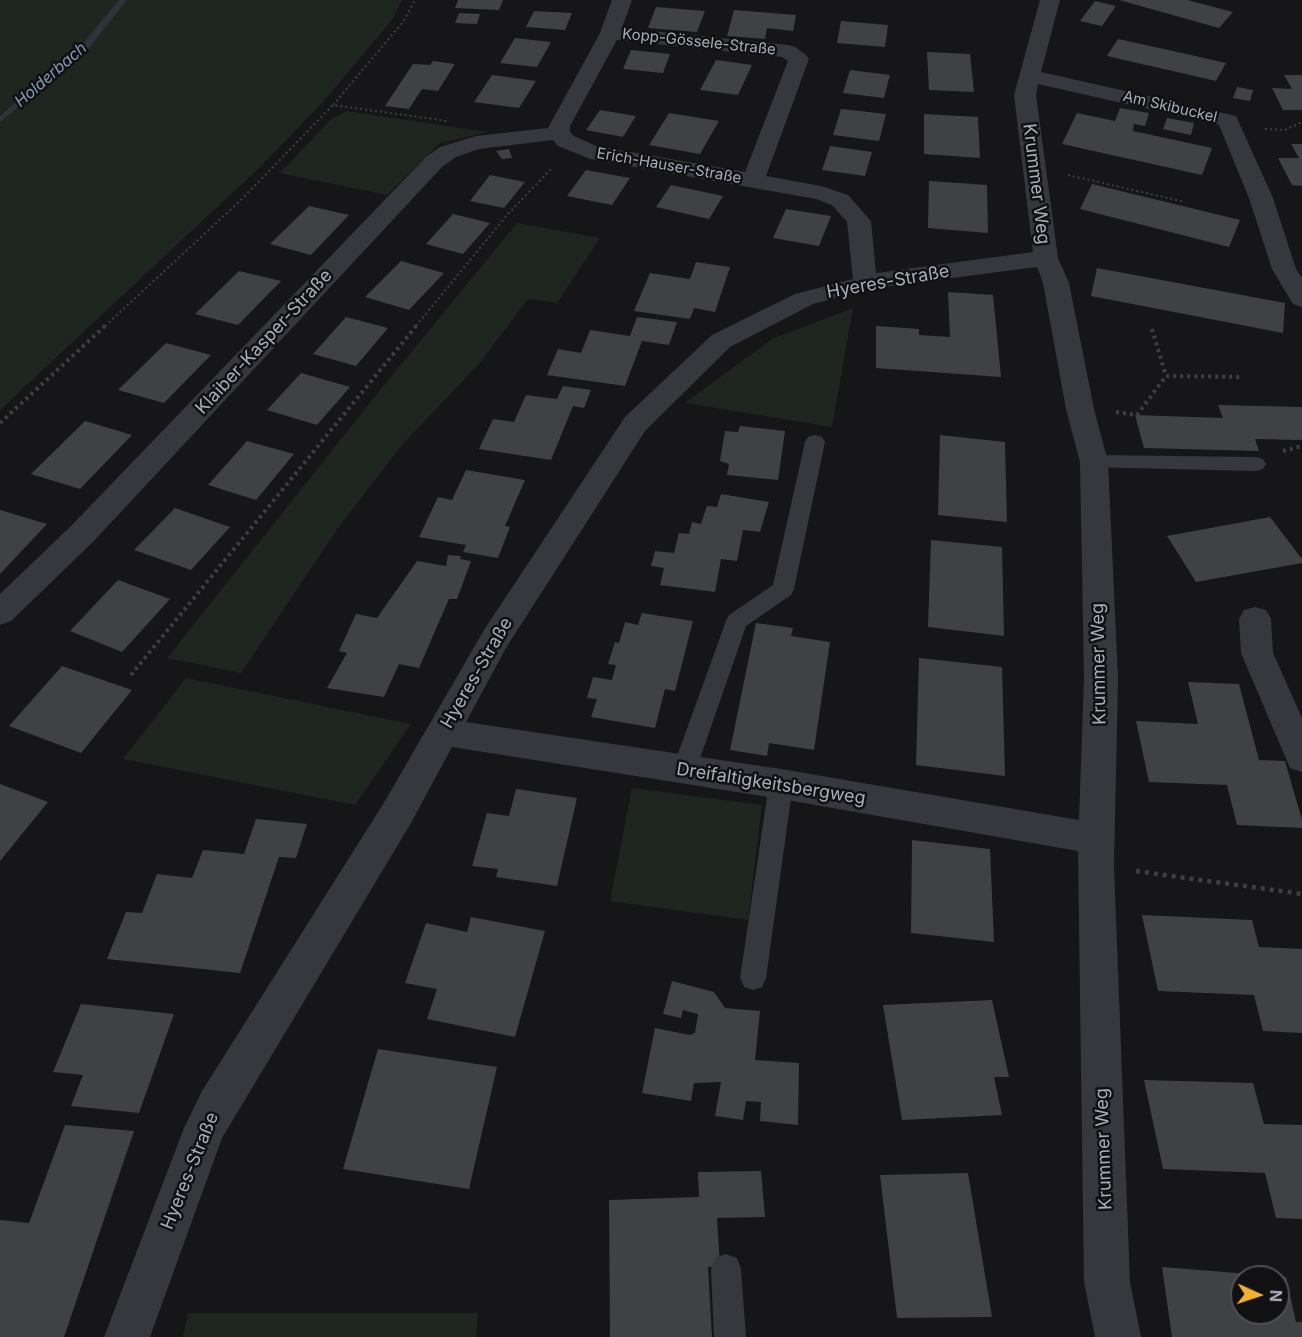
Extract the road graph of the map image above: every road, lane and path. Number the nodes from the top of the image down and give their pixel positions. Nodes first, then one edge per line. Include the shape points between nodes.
1 (415, 0) edge
2 (622, 0) edge
3 (1050, 0) edge
4 (610, 33) junction
5 (1029, 76) junction
6 (333, 105) junction
7 (457, 123) dead end
8 (566, 139) junction
9 (1035, 168) junction
10 (753, 181) junction
11 (1185, 202) dead end
12 (1046, 258) junction
13 (867, 282) junction
14 (1302, 299) edge
15 (1152, 328) dead end
16 (1166, 376) junction
17 (1242, 378) dead end
18 (1080, 409) junction
19 (0, 423) edge
20 (815, 441) dead end
21 (1094, 462) junction
22 (1256, 464) dead end
23 (0, 613) edge
24 (1255, 620) dead end
25 (131, 675) dead end
26 (444, 732) junction
27 (1302, 758) edge
28 (684, 770) junction
29 (781, 784) junction
30 (1097, 852) junction
31 (1302, 894) edge
32 (753, 978) dead end
33 (726, 1269) dead end
34 (127, 1337) edge
35 (730, 1337) edge
36 (1118, 1337) edge

1 - 6 path via 403,22
2 - 4 street
3 - 5 street, Krummer Weg
4 - 8 street via 559,126
4 - 10 street, Kopp-Gössele-Straße via 788,51 799,59
5 - 9 street, Krummer Weg via 1025,95
5 - 14 street, Am Skibuckel via 1228,122 1284,269
6 - 7 path
6 - 19 path via 240,201
8 - 10 street, Erich-Hauser-Straße via 590,152
8 - 23 street, Klaiber-Kasper-Straße via 476,143 448,152 434,162 82,534
8 - 25 path
9 - 11 path
9 - 12 street, Krummer Weg
10 - 13 street, Erich-Hauser-Straße via 821,193 851,209 859,221
12 - 13 street, Hyeres-Straße
12 - 18 street, Krummer Weg via 1056,283
13 - 26 street, Hyeres-Straße via 804,299 732,333 635,424 500,632
15 - 16 path
16 - 17 path
16 - 18 path via 1137,414
18 - 21 street, Krummer Weg
20 - 28 lane via 783,590 737,621
21 - 22 lane
21 - 30 street, Krummer Weg via 1101,678
24 - 27 street via 1257,653
26 - 28 street, Dreifaltigkeitsbergweg
26 - 34 street, Hyeres-Straße via 205,1128
28 - 29 street, Dreifaltigkeitsbergweg
29 - 30 street, Dreifaltigkeitsbergweg
29 - 32 lane
30 - 31 path
30 - 36 street, Krummer Weg via 1107,1282
33 - 35 lane

